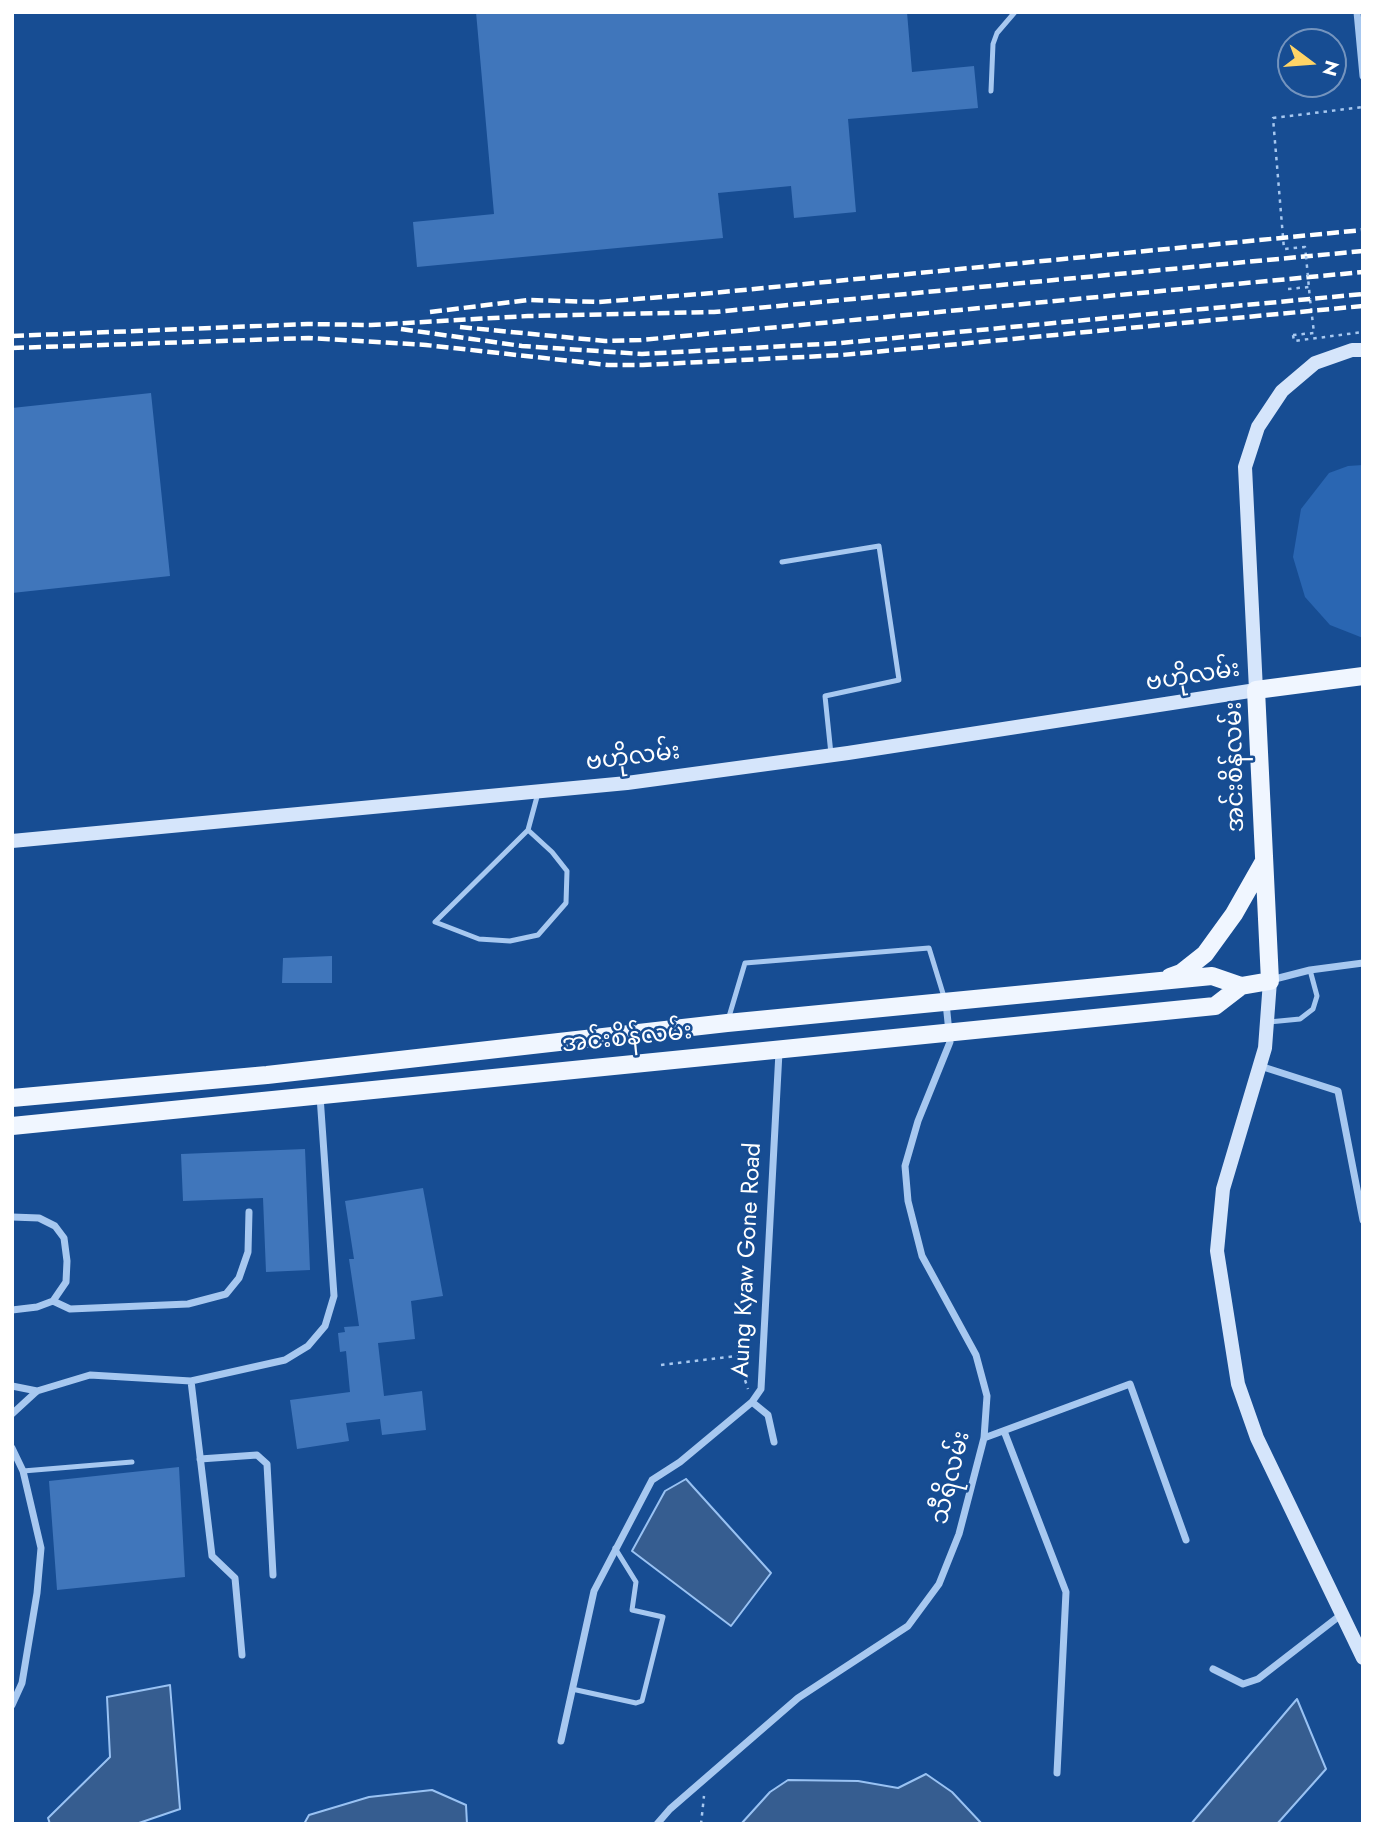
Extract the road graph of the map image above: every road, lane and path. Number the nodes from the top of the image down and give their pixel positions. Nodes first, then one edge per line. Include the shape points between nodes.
1 (1015, 12) edge
2 (1357, 12) edge
3 (1363, 76) edge
4 (990, 91) dead end
5 (1363, 107) edge
6 (1309, 288) junction
7 (1289, 289) dead end
8 (1363, 332) edge
9 (1363, 350) edge
10 (782, 562) dead end
11 (1363, 676) edge
12 (1256, 690) junction
13 (831, 756) junction
14 (538, 792) junction
15 (528, 830) junction
16 (12, 841) edge
17 (1263, 863) junction
18 (1363, 963) edge
19 (1310, 970) junction
20 (1270, 981) junction
21 (1156, 983) junction
22 (1241, 986) junction
23 (946, 1003) junction
24 (1267, 1022) junction
25 (727, 1023) junction
26 (948, 1032) junction
27 (620, 1035) junction
28 (779, 1048) junction
29 (424, 1058) junction
30 (624, 1064) junction
31 (1260, 1066) junction
32 (267, 1075) junction
33 (426, 1084) junction
34 (320, 1096) junction
35 (12, 1098) edge
36 (268, 1101) junction
37 (12, 1126) edge
38 (249, 1212) dead end
39 (12, 1217) edge
40 (1363, 1220) edge
41 (52, 1301) junction
42 (12, 1310) edge
43 (661, 1365) dead end
44 (191, 1381) junction
45 (12, 1386) edge
46 (37, 1391) junction
47 (752, 1402) junction
48 (12, 1414) edge
49 (1004, 1431) junction
50 (984, 1438) junction
51 (774, 1442) dead end
52 (12, 1448) edge
53 (200, 1459) junction
54 (132, 1462) dead end
55 (23, 1471) junction
56 (1186, 1540) dead end
57 (615, 1548) junction
58 (273, 1575) dead end
59 (1342, 1613) junction
60 (242, 1655) dead end
61 (1363, 1658) edge
62 (1213, 1668) dead end
63 (572, 1689) junction
64 (12, 1705) edge
65 (561, 1741) dead end
66 (1056, 1773) dead end
67 (710, 1774) junction
68 (657, 1824) edge
69 (701, 1824) edge

1 - 4 lane via 993,44
2 - 3 street
5 - 6 path, bridge via 1273,118 1284,249 1305,247
6 - 7 path
6 - 8 path via 1314,333 1293,335 1294,341
9 - 12 main road via 1315,363 1282,391 1258,427 1245,467
10 - 13 lane via 879,546 899,680 825,696
11 - 12 main road, အင်းစိန်လမ်း
12 - 13 main road, ဗဟိုလမ်း
12 - 17 main road, အင်းစိန်လမ်း
13 - 14 main road, ဗဟိုလမ်း
14 - 15 lane
14 - 16 main road, ဗဟိုလမ်း
15 - 15 lane via 566,871 566,903 538,935 510,941 480,939 435,922
17 - 20 main road, အင်းစိန်လမ်း
17 - 21 main road, အင်းစိန်လမ်း via 1205,954 1181,973
18 - 19 street
19 - 20 street
19 - 24 lane via 1317,996 1313,1009 1300,1019
20 - 22 main road, အင်းစိန်လမ်း
20 - 24 main road
21 - 22 main road, အင်းစိန်လမ်း via 1212,976
21 - 23 main road, အင်းစိန်လမ်း
22 - 26 main road, အင်းစိန်လမ်း via 1215,1006
23 - 25 main road, အင်းစိန်လမ်း
23 - 25 lane via 929,948 745,963
23 - 26 street, သီရိလမ်း
24 - 31 main road
25 - 27 main road, အင်းစိန်လမ်း
26 - 28 main road, အင်းစိန်လမ်း
26 - 50 street, သီရိလမ်း via 945,1061 918,1121 905,1166 906,1189 922,1256 976,1355 987,1396
27 - 29 main road, အင်းစိန်လမ်း
27 - 30 main road
28 - 30 main road, အင်းစိန်လမ်း
28 - 47 street, Aung Kyaw Gone Road via 761,1389
29 - 32 main road, အင်းစိန်လမ်း
29 - 33 main road
30 - 33 main road, အင်းစိန်လမ်း
31 - 40 street via 1338,1091
31 - 59 main road via 1223,1189 1217,1251 1241,1395 1257,1438
32 - 35 main road, အင်းစိန်လမ်း
32 - 36 main road
33 - 34 main road, အင်းစိန်လမ်း
34 - 36 main road, အင်းစိန်လမ်း
34 - 44 street via 334,1296 325,1326 308,1346 285,1360
36 - 37 main road, အင်းစိန်လမ်း
38 - 41 street via 248,1252 239,1278 226,1294 188,1304 69,1309
39 - 41 street via 39,1218 55,1226 64,1238 66,1282
41 - 42 street
43 - 47 path via 737,1356
44 - 46 street via 90,1375
44 - 53 street
45 - 46 street
46 - 48 street
47 - 51 street via 768,1415
47 - 57 street, Aung Kyaw Gone Road via 652,1480
49 - 50 street
49 - 56 street via 1130,1384
49 - 66 street via 1066,1592
50 - 67 street, သီရိလမ်း via 959,1534 939,1584 908,1626 798,1698
52 - 55 street
53 - 58 street via 257,1455 267,1464
53 - 60 street via 212,1556 235,1578
54 - 55 lane
55 - 64 street via 41,1548 22,1683
57 - 63 street, Aung Kyaw Gone Road via 594,1591
57 - 63 lane via 636,1582 632,1610 663,1617 642,1701
59 - 61 main road
59 - 62 street via 1258,1679 1243,1684
63 - 65 street, Aung Kyaw Gone Road
67 - 68 street, သီရိလမ်း
67 - 69 path

